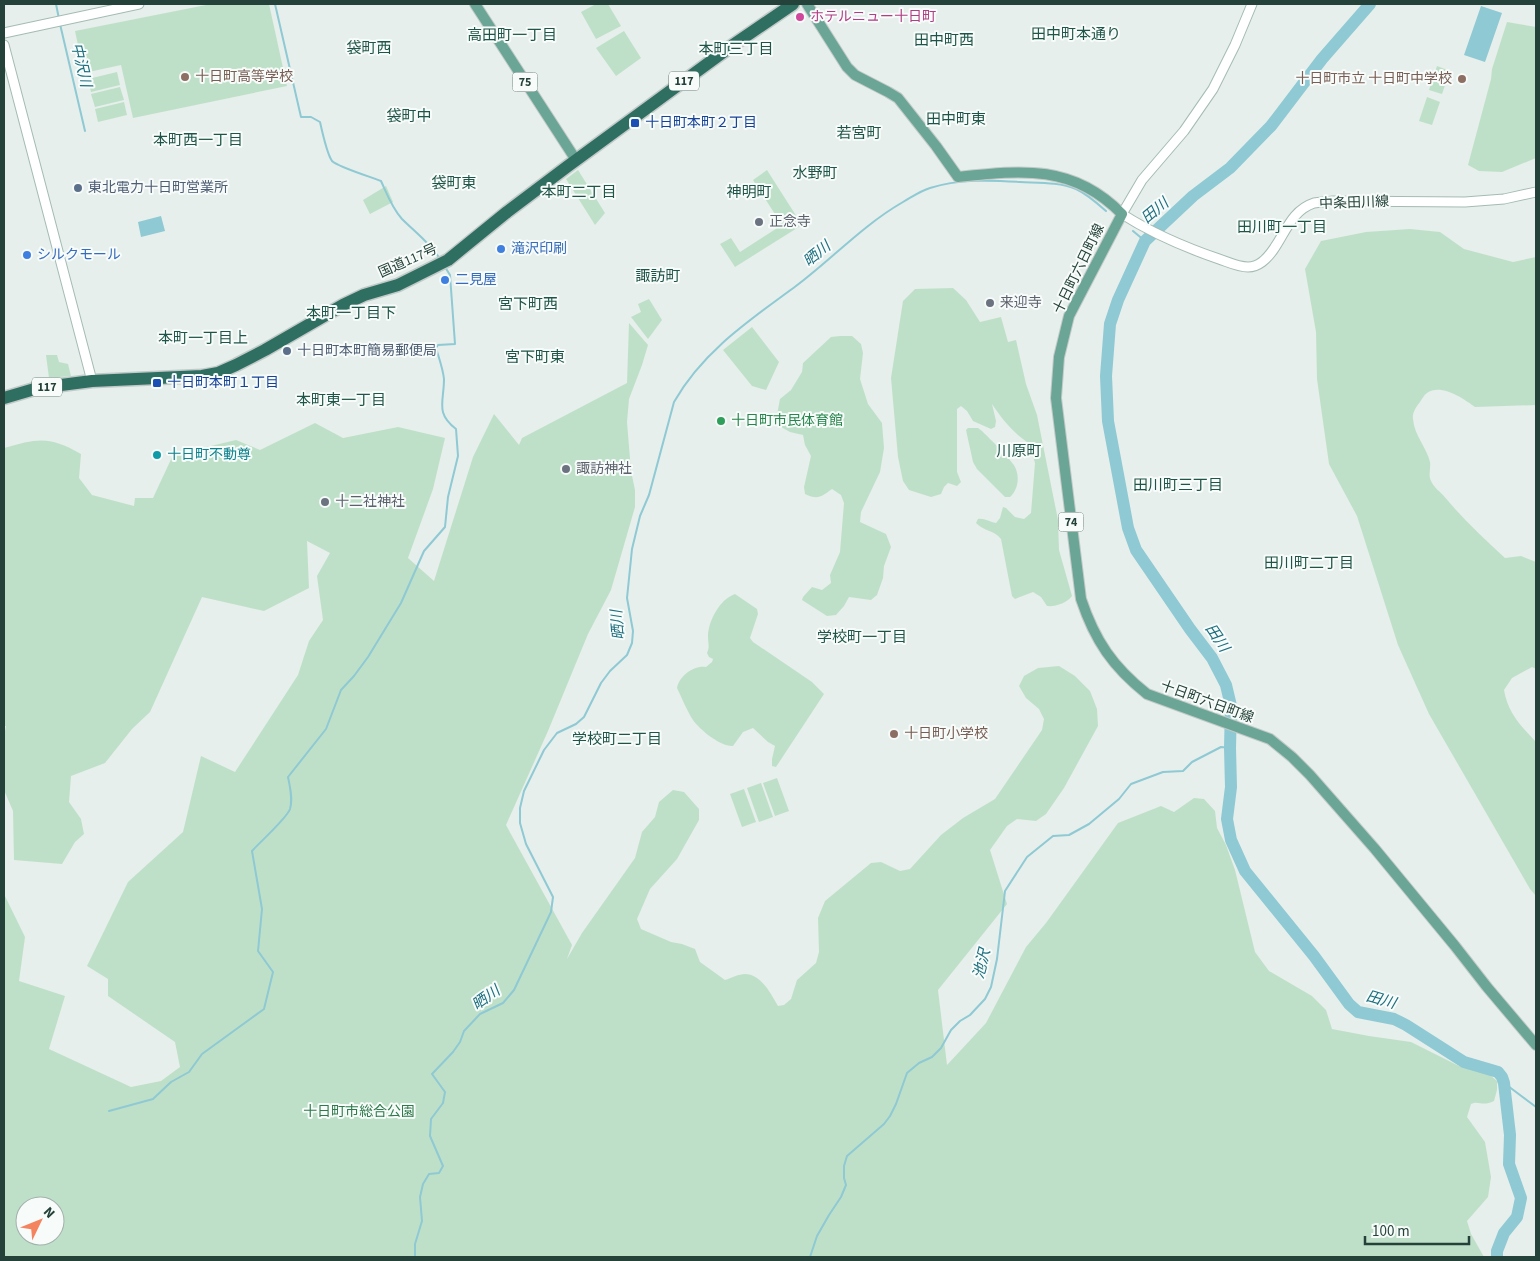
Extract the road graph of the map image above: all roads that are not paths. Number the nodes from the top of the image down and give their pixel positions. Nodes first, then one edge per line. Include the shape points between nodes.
1 (139, 4) edge
2 (475, 4) edge
3 (793, 4) edge
4 (807, 4) edge
5 (1252, 4) edge
6 (4, 33) edge
7 (4, 45) edge
8 (576, 160) junction
9 (1536, 192) edge
10 (1122, 214) junction
11 (92, 381) junction
12 (4, 398) edge
13 (1536, 1045) edge

1 - 6 street
2 - 8 main road, 75
3 - 8 highway, 国道117号 / 117
4 - 10 main road, 十日町六日町線 via 847,67 854,75 898,98 958,177 1003,172 1045,174 1083,185
5 - 10 street via 1213,89 1184,132 1142,180
7 - 11 street
8 - 11 highway, 国道117号 / 117 via 448,260 398,285 343,305 236,365 202,376
9 - 10 street, 中条田川線 via 1465,202 1333,201 1313,204 1294,218 1271,254 1261,263 1249,267 1186,248
10 - 13 main road, 十日町六日町線 / 74 via 1069,316 1059,357 1056,398 1081,599 1096,637 1117,665 1147,694 1270,739 1292,757 1375,850
11 - 12 highway, 国道117号 / 117 via 38,388

